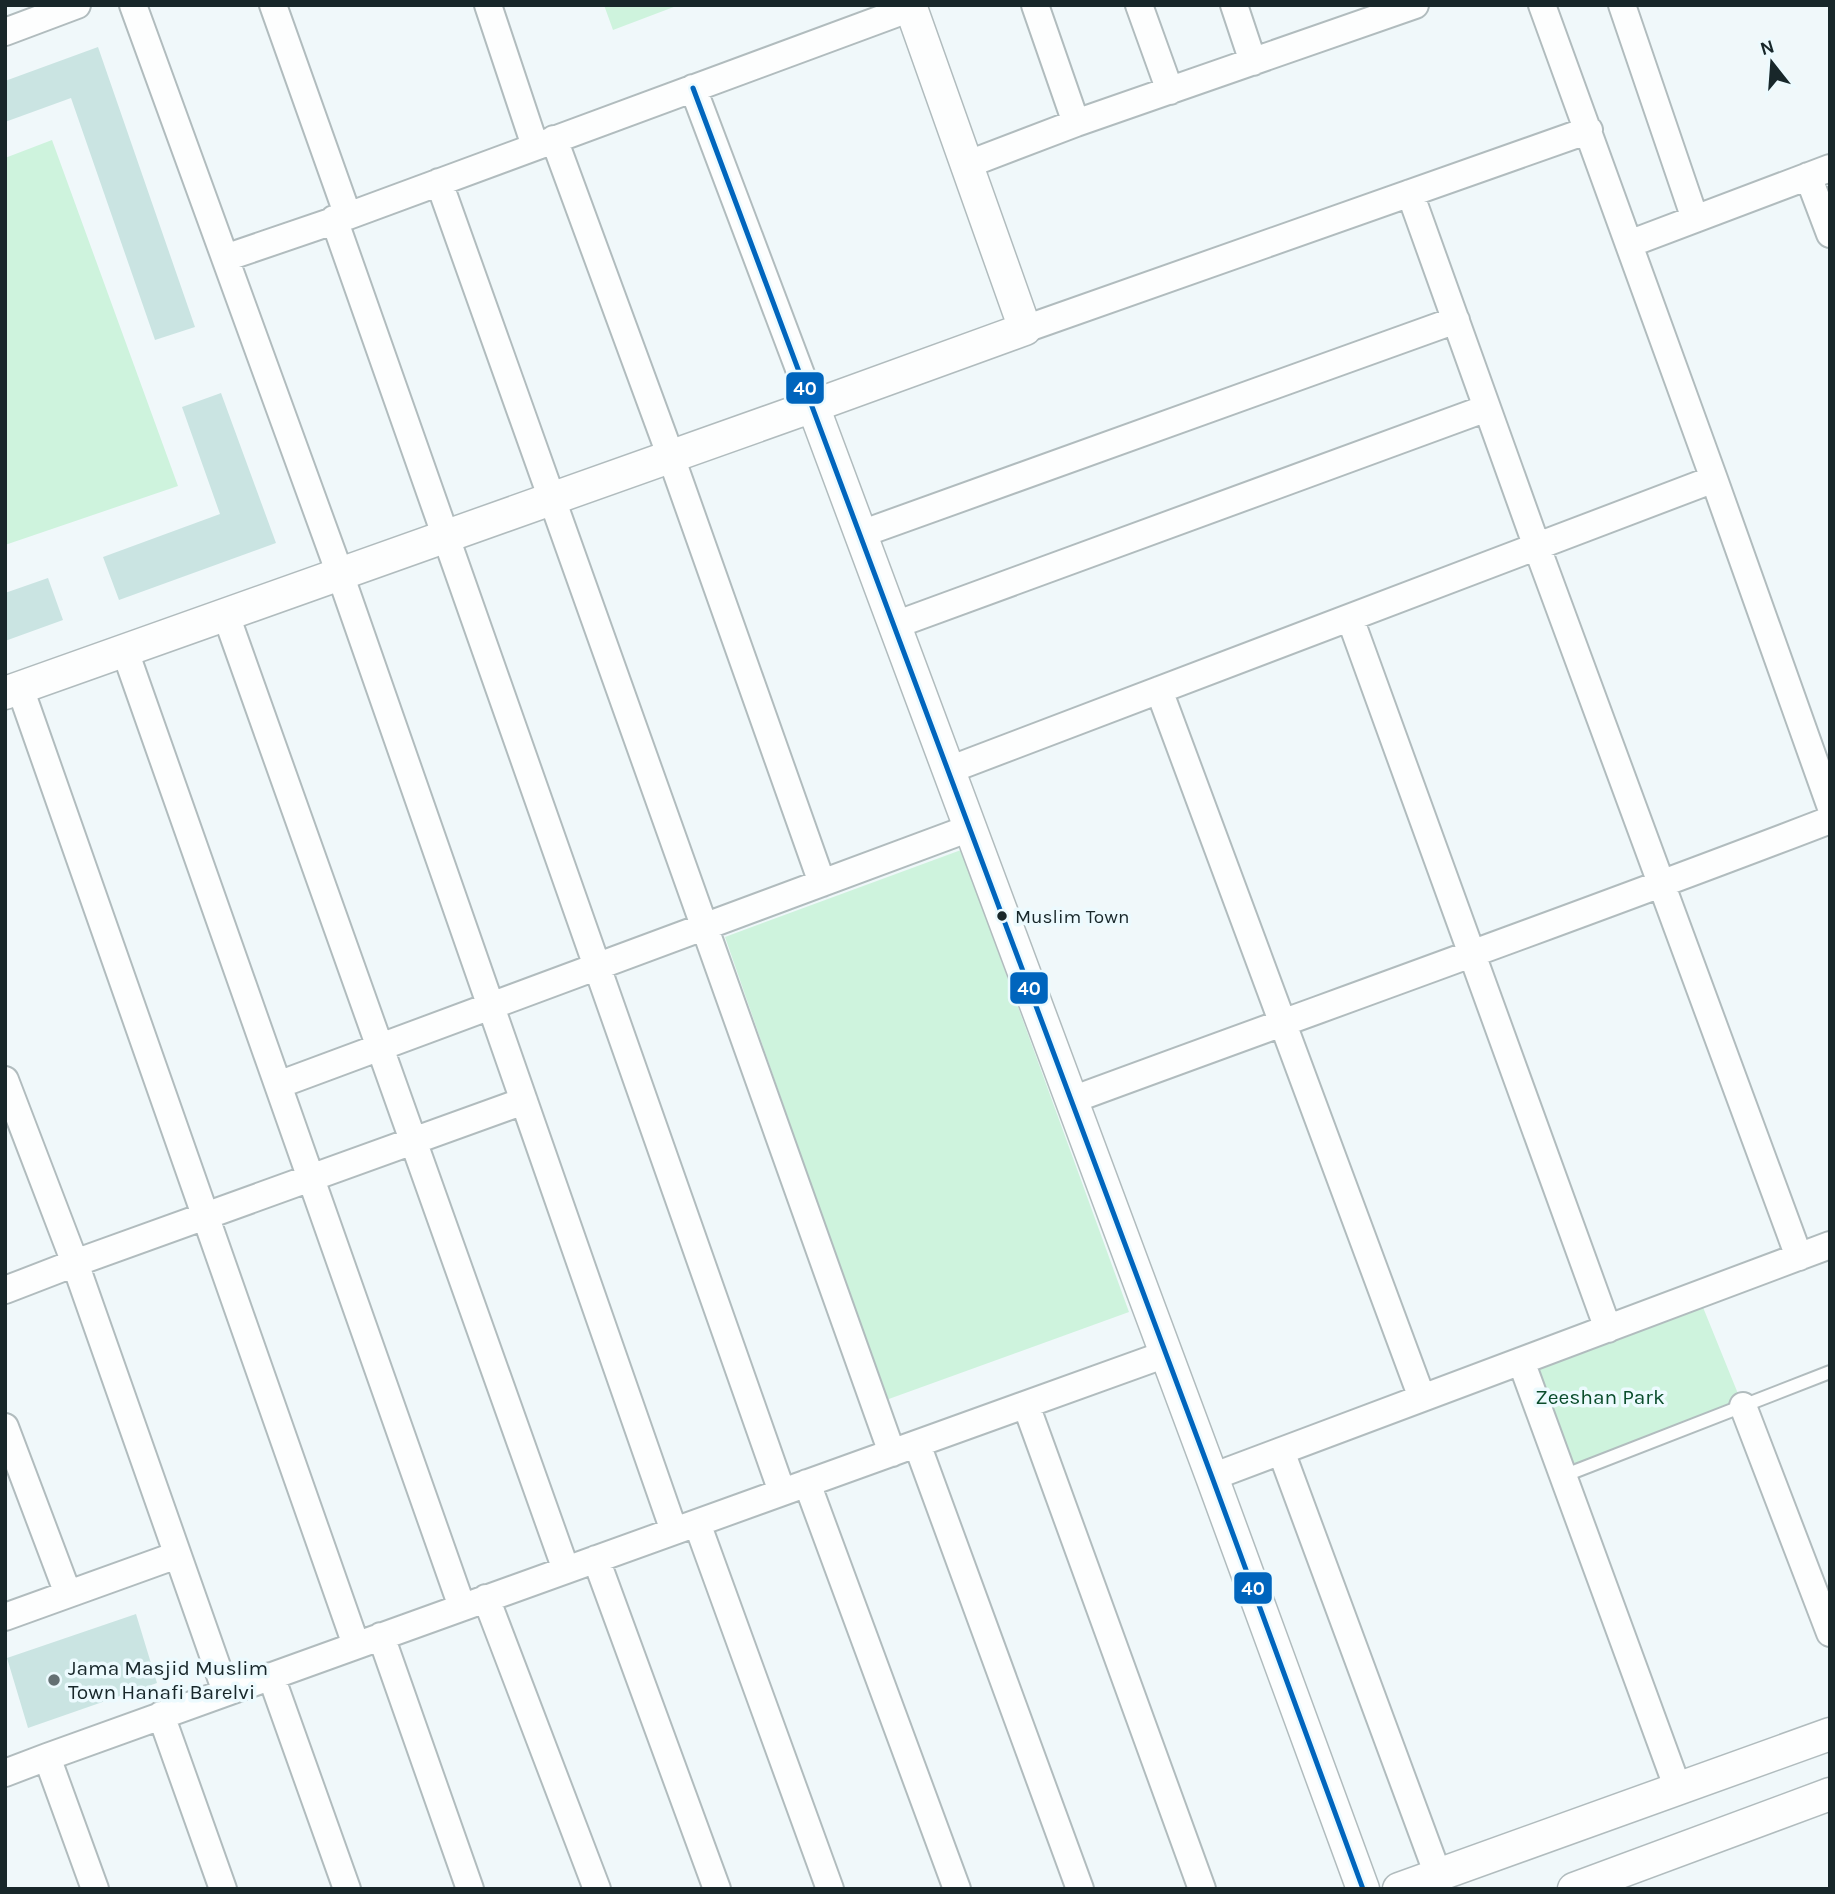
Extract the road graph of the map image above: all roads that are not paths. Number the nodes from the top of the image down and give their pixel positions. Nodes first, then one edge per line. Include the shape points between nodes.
1 (77, 5) edge
2 (133, 5) edge
3 (273, 5) edge
4 (488, 5) edge
5 (1035, 5) edge
6 (1139, 5) edge
7 (1234, 5) edge
8 (1415, 5) edge
9 (1542, 5) edge
10 (1622, 5) edge
11 (910, 7) edge
12 (1354, 15) edge
13 (17, 20) edge
14 (1253, 61) junction
15 (693, 88) junction
16 (1171, 92) junction
17 (1076, 123) junction
18 (1589, 130) junction
19 (545, 142) junction
20 (966, 165) junction
21 (1819, 172) edge
22 (439, 182) junction
23 (1410, 193) junction
24 (341, 218) junction
25 (1695, 219) junction
26 (1830, 234) edge
27 (1629, 244) junction
28 (225, 258) junction
29 (1456, 320) junction
30 (1025, 329) junction
31 (813, 407) junction
32 (1487, 408) junction
33 (671, 457) junction
34 (1714, 480) junction
35 (552, 499) junction
36 (861, 534) junction
37 (446, 537) junction
38 (1536, 547) junction
39 (340, 574) junction
40 (226, 614) junction
41 (1350, 618) junction
42 (895, 625) junction
43 (125, 650) junction
44 (13, 691) edge
45 (1158, 691) junction
46 (949, 770) junction
47 (1830, 805) edge
48 (1830, 820) edge
49 (970, 828) junction
50 (822, 883) junction
51 (1661, 885) junction
52 (704, 927) junction
53 (1472, 953) junction
54 (597, 967) junction
55 (491, 1006) junction
56 (1282, 1023) junction
57 (380, 1047) junction
58 (5, 1080) edge
59 (278, 1085) junction
60 (1072, 1100) junction
61 (524, 1101) junction
62 (414, 1141) junction
63 (311, 1178) junction
64 (205, 1216) junction
65 (1830, 1245) edge
66 (1799, 1257) junction
67 (75, 1264) junction
68 (5, 1290) edge
69 (1608, 1329) junction
70 (1166, 1354) junction
71 (1521, 1361) junction
72 (1830, 1372) edge
73 (1422, 1398) junction
74 (1026, 1405) junction
75 (1743, 1406) junction
76 (5, 1427) edge
77 (917, 1444) junction
78 (1281, 1451) junction
79 (892, 1453) junction
80 (1563, 1476) junction
81 (1212, 1477) junction
82 (807, 1483) junction
83 (782, 1492) junction
84 (686, 1527) junction
85 (177, 1555) junction
86 (596, 1559) junction
87 (566, 1570) junction
88 (68, 1594) junction
89 (474, 1603) junction
90 (5, 1616) edge
91 (1830, 1633) edge
92 (381, 1636) junction
93 (356, 1646) junction
94 (271, 1676) junction
95 (226, 1692) junction
96 (161, 1716) junction
97 (1830, 1734) edge
98 (47, 1757) junction
99 (5, 1773) edge
100 (1678, 1789) junction
101 (1830, 1794) edge
102 (1438, 1875) junction
103 (95, 1889) edge
104 (223, 1889) edge
105 (347, 1889) edge
106 (470, 1889) edge
107 (597, 1889) edge
108 (717, 1889) edge
109 (830, 1889) edge
110 (957, 1889) edge
111 (1080, 1889) edge
112 (1202, 1889) edge
113 (1363, 1889) edge
114 (1399, 1889) edge
115 (1574, 1889) edge

1 - 13 street
2 - 28 street
3 - 24 street
4 - 19 street
5 - 17 street
6 - 16 street
7 - 14 street
8 - 12 street
9 - 18 street
10 - 25 street
11 - 15 street
11 - 20 street
12 - 14 street
14 - 16 street
15 - 19 street
15 - 31 street
16 - 17 street
17 - 20 street
18 - 23 street
18 - 27 street
19 - 22 street
19 - 33 street
20 - 30 street
21 - 25 street
21 - 26 street
22 - 24 street
22 - 35 street
23 - 29 street
23 - 30 street
24 - 28 street
24 - 37 street
25 - 27 street
27 - 34 street
28 - 39 street
29 - 32 street
29 - 36 street
30 - 31 street
31 - 33 street
31 - 36 street
32 - 38 street
32 - 42 street
33 - 35 street
33 - 50 street
34 - 38 street
34 - 47 street
35 - 37 street
35 - 52 street
36 - 42 street
37 - 39 street
37 - 54 street
38 - 41 street
38 - 51 street
39 - 40 street
39 - 55 street
40 - 43 street
40 - 57 street
41 - 45 street
41 - 53 street
42 - 46 street
43 - 44 street
43 - 59 street
44 - 64 street
45 - 46 street
45 - 56 street
46 - 49 street
48 - 51 street
49 - 50 street
49 - 60 street
50 - 52 street
51 - 53 street
51 - 66 street
52 - 54 street
52 - 79 street
53 - 56 street
53 - 69 street
54 - 55 street
54 - 83 street
55 - 57 street
55 - 61 street
56 - 60 street
56 - 73 street
57 - 59 street
57 - 62 street
58 - 67 street
59 - 63 street
60 - 70 street
61 - 62 street
61 - 84 street
62 - 63 street
62 - 87 street
63 - 64 street
63 - 89 street
64 - 67 street
64 - 93 street
65 - 66 street
66 - 69 street
67 - 68 street
67 - 85 street
69 - 71 street
70 - 74 street
70 - 81 street
71 - 73 street
71 - 80 street
72 - 75 lane
73 - 78 street
74 - 77 street
74 - 112 street
75 - 80 lane
75 - 91 street
76 - 88 street
77 - 79 street
77 - 111 street
78 - 81 street
78 - 102 street
79 - 82 street
80 - 100 street
81 - 113 street
82 - 83 street
82 - 110 street
83 - 84 street
84 - 86 street
84 - 109 street
85 - 88 street
85 - 95 street
86 - 87 street
86 - 108 street
87 - 89 street
88 - 90 street
89 - 92 street
89 - 107 street
92 - 93 street
92 - 106 street
93 - 94 street
94 - 95 street
94 - 105 street
95 - 96 street
96 - 98 street
96 - 104 street
97 - 100 street
98 - 99 street
98 - 103 street
100 - 102 street
101 - 115 street
102 - 114 street

